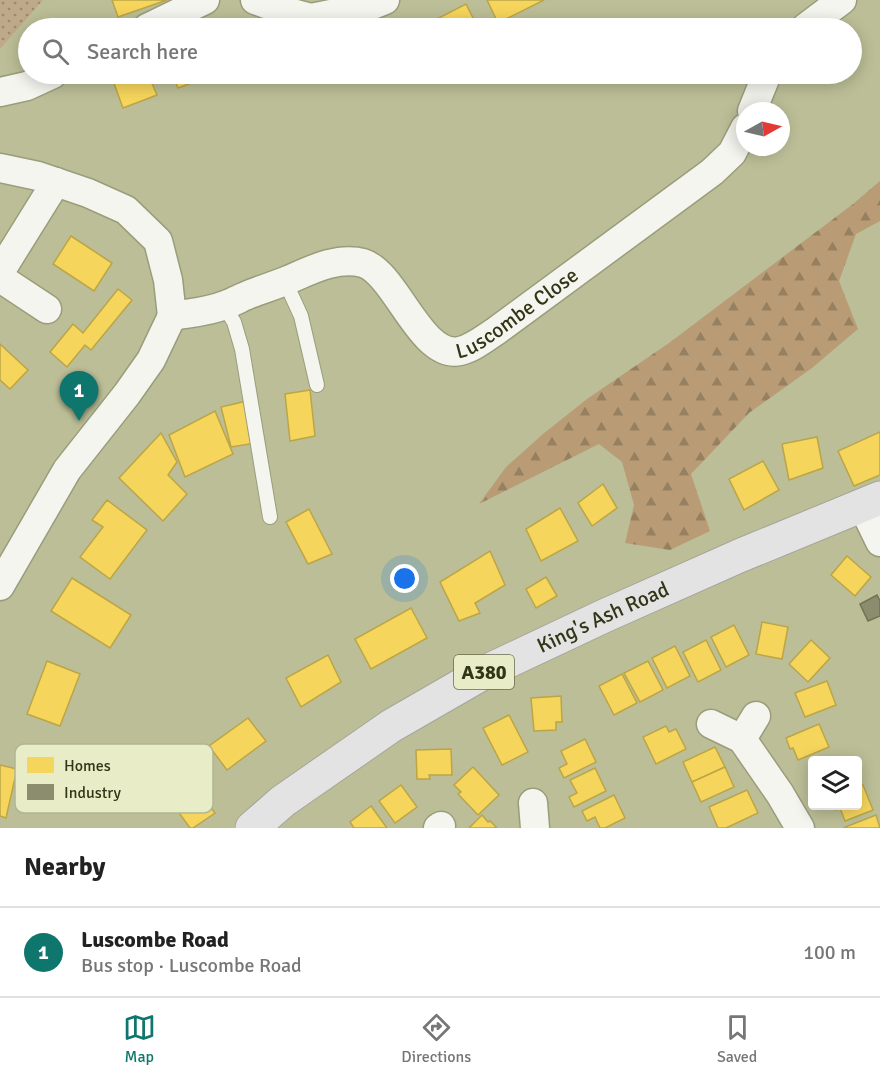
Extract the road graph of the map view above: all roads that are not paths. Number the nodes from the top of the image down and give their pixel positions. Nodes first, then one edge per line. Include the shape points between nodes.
1 (205, 0) edge
2 (255, 0) edge
3 (385, 0) edge
4 (842, 0) edge
5 (168, 18) edge
6 (819, 18) edge
7 (31, 84) edge
8 (763, 84) edge
9 (0, 92) edge
10 (756, 102) edge
11 (736, 146) edge
12 (0, 168) edge
13 (56, 182) junction
14 (0, 272) edge
15 (0, 278) edge
16 (285, 281) junction
17 (224, 306) junction
18 (47, 309) dead end
19 (172, 316) junction
20 (317, 385) dead end
21 (871, 502) edge
22 (270, 517) dead end
23 (880, 543) edge
24 (0, 586) edge
25 (711, 724) dead end
26 (252, 828) edge
27 (800, 828) edge

1 - 5 street
2 - 3 street via 311,18
4 - 6 street
7 - 9 street
8 - 10 street
11 - 16 street, Luscombe Close via 712,172 496,331 459,351 443,349 430,339 379,273 365,264 347,261 321,266
12 - 13 street
13 - 14 street
13 - 19 street via 126,210 158,241
15 - 18 street
16 - 17 street, Luscombe Close
16 - 20 lane via 301,316
17 - 19 street, Luscombe Close
17 - 22 lane via 234,322 242,349
19 - 24 street via 151,360 67,470
21 - 23 street
21 - 26 highway, King's Ash Road / A380 via 729,560 483,673 391,726
25 - 27 street via 748,728

